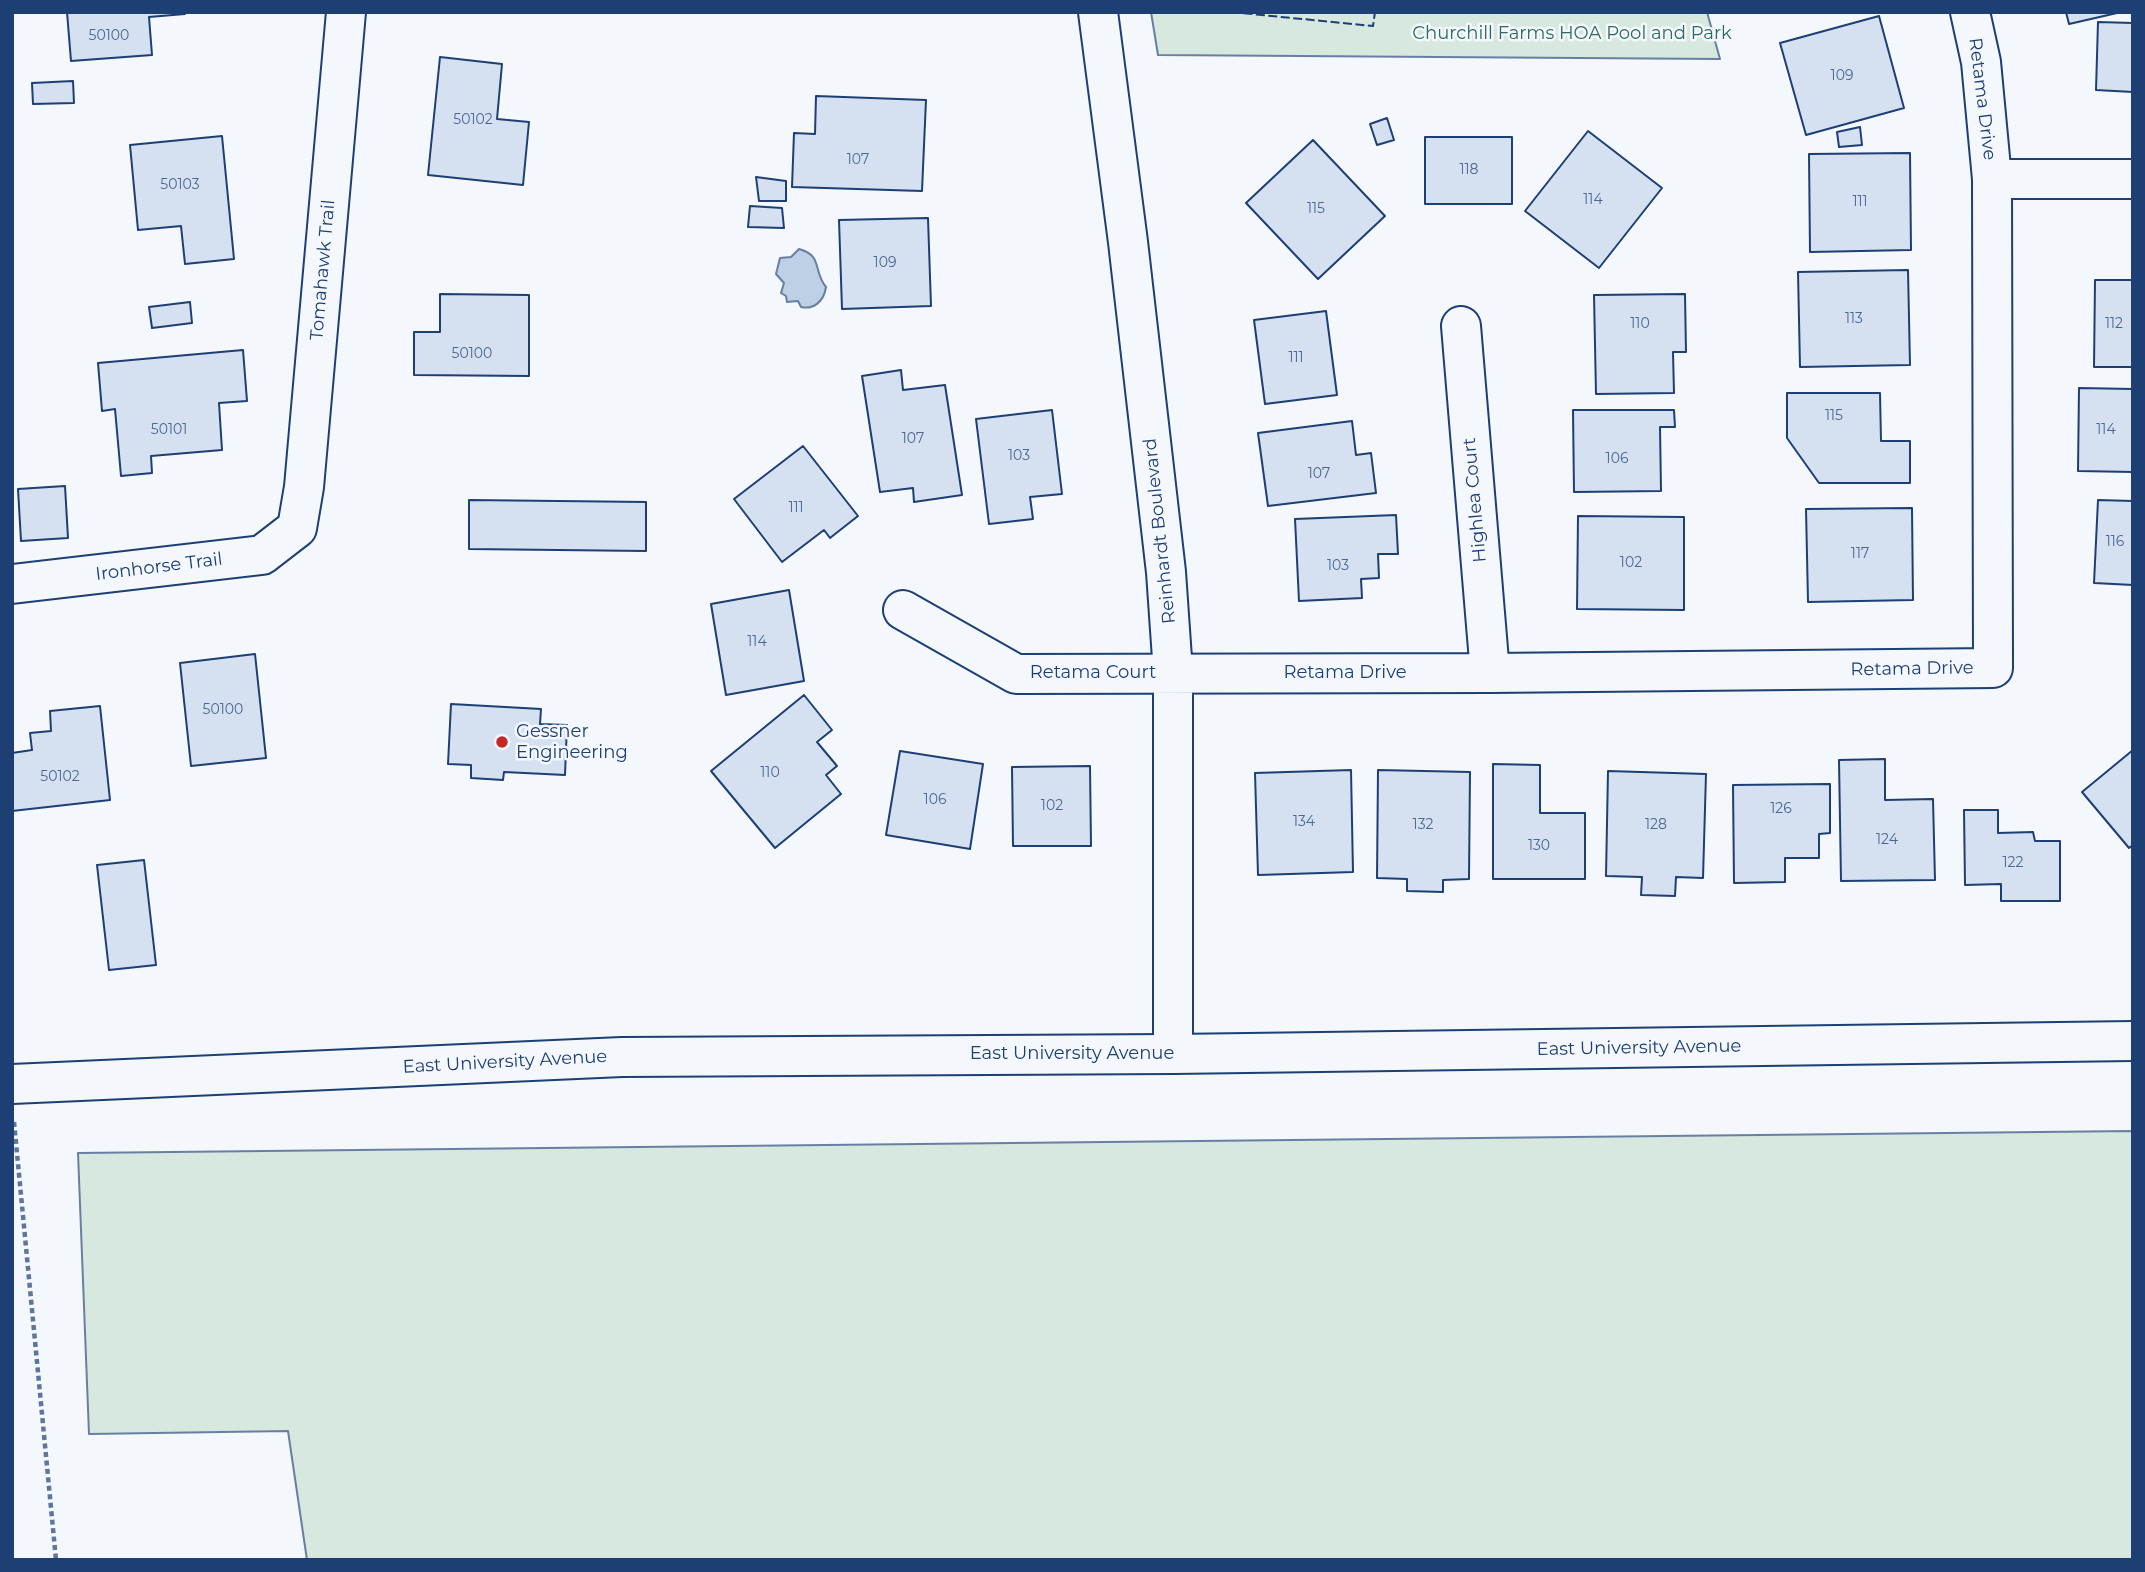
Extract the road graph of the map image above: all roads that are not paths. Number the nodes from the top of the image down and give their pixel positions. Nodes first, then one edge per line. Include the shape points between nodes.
1 (346, 12) edge
2 (1098, 12) edge
3 (1970, 12) edge
4 (2133, 178) edge
5 (1992, 179) junction
6 (1461, 326) dead end
7 (297, 528) joint
8 (12, 584) edge
9 (904, 610) dead end
10 (1173, 673) junction
11 (1490, 673) junction
12 (2133, 1041) edge
13 (1173, 1054) junction
14 (12, 1084) edge

1 - 7 street, Tomahawk Trail
2 - 10 street, Reinhardt Boulevard via 1157,489
3 - 5 street, Retama Drive via 1981,62
4 - 5 street
5 - 11 street, Retama Drive via 1993,668
6 - 11 street, Highlea Court
7 - 8 street, Ironhorse Trail via 262,555
9 - 10 street, Retama Court via 1016,674
10 - 11 street, Retama Drive
10 - 13 street, Reinhardt Boulevard
12 - 13 street, East University Avenue
13 - 14 street, East University Avenue via 622,1057

